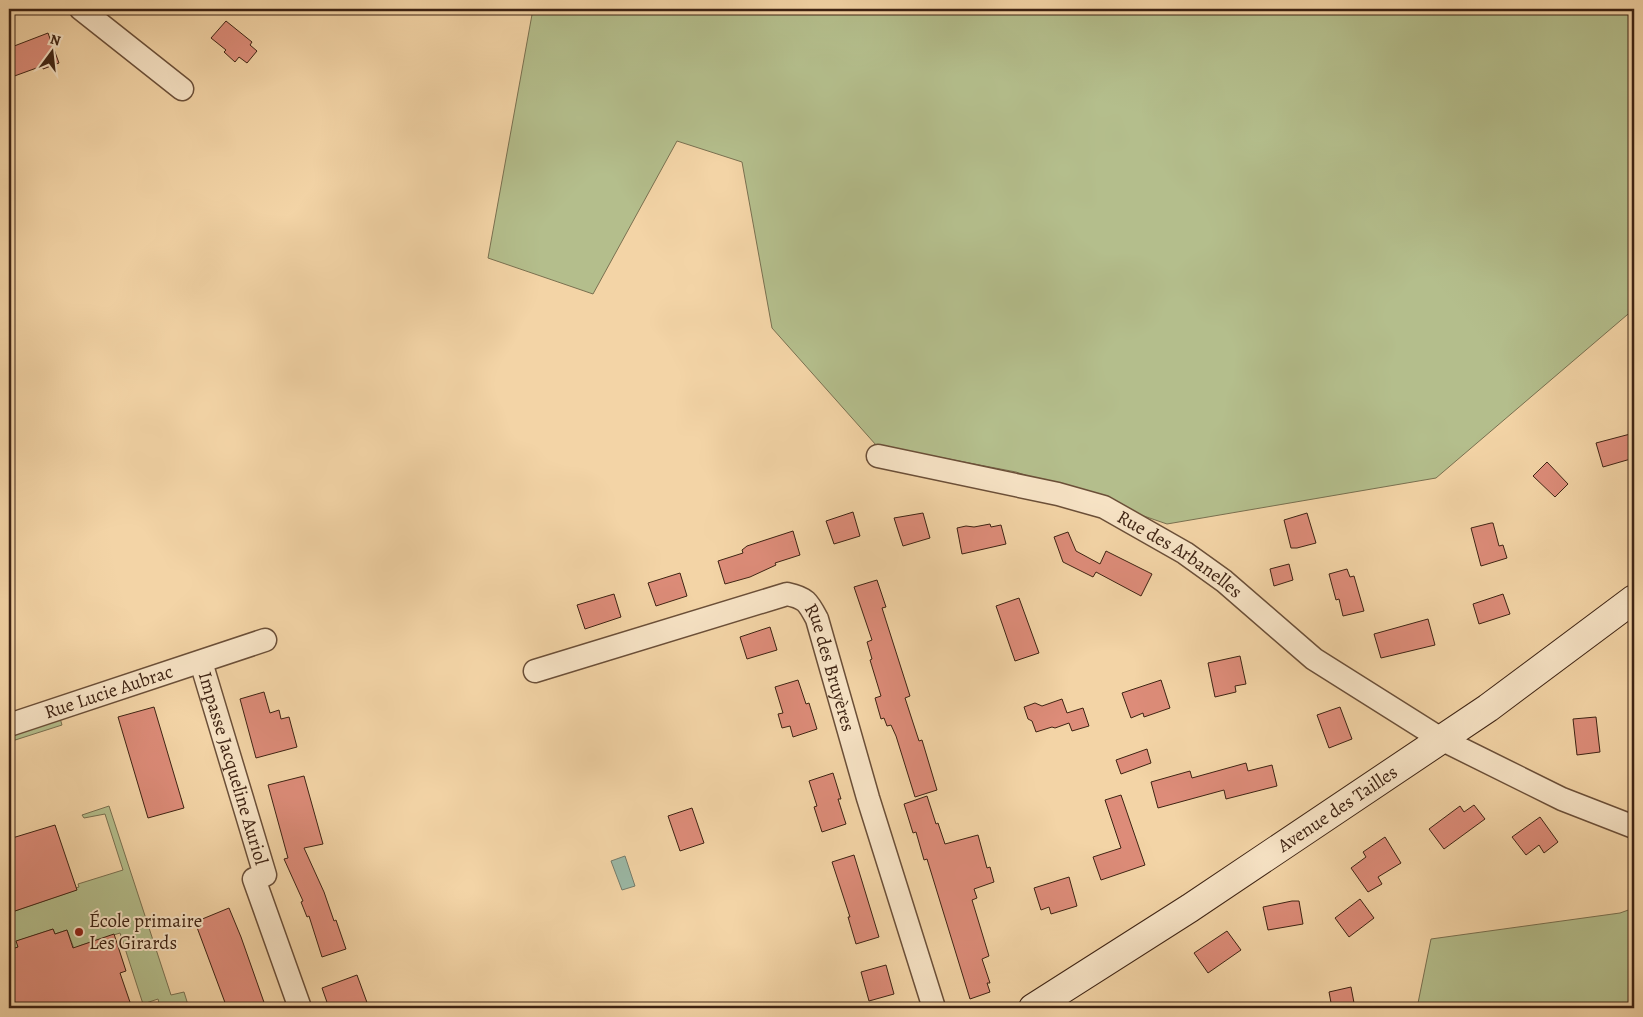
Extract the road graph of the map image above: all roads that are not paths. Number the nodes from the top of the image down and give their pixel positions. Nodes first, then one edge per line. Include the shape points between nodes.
1 (81, 9) edge
2 (182, 89) dead end
3 (878, 456) dead end
4 (1634, 599) edge
5 (265, 640) dead end
6 (201, 662) junction
7 (535, 671) dead end
8 (9, 726) edge
9 (1441, 739) junction
10 (1634, 827) edge
11 (300, 1008) edge
12 (934, 1008) edge
13 (1033, 1008) edge

1 - 2 street
3 - 9 street, Rue des Arbanelles via 1058,494 1104,507 1185,553 1224,581 1314,659
4 - 9 street, Avenue des Tailles via 1488,708
5 - 6 street, Rue Lucie Aubrac
6 - 8 street, Rue Lucie Aubrac
6 - 11 street, Impasse Jacqueline Auriol via 266,875 254,879
7 - 12 street, Rue des Bruyères via 787,594 802,597 817,619 868,798
9 - 10 street, Rue des Arbanelles via 1562,799
9 - 13 street, Avenue des Tailles via 1190,908

